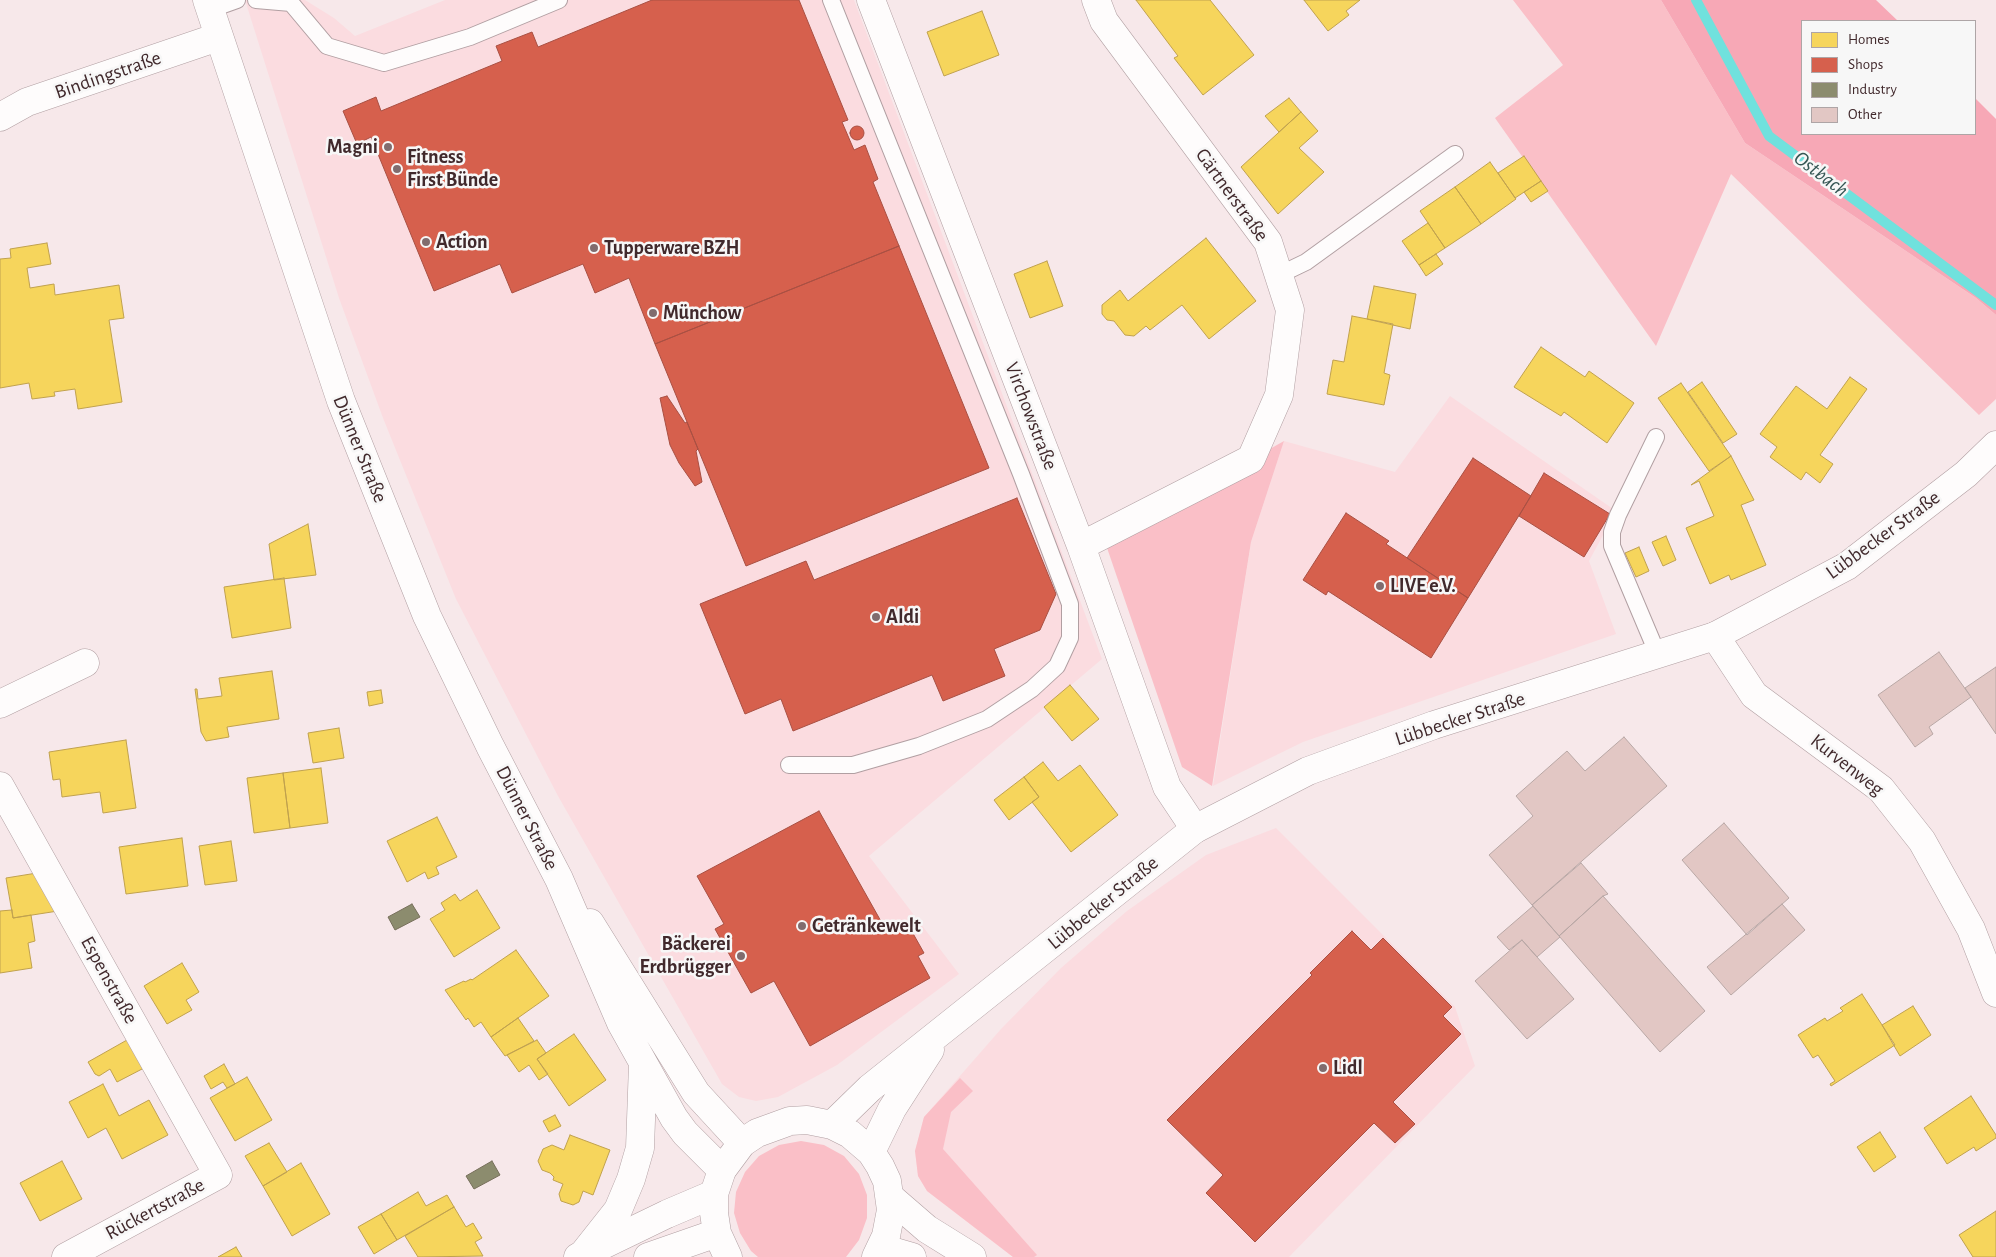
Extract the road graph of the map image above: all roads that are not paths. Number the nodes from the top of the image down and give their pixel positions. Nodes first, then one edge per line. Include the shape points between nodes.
1 (237, 0) edge
2 (256, 0) edge
3 (559, 0) edge
4 (831, 0) edge
5 (871, 0) edge
6 (1096, 0) edge
7 (208, 5) edge
8 (218, 37) junction
9 (0, 117) edge
10 (1455, 154) dead end
11 (1279, 275) junction
12 (1656, 437) dead end
13 (1996, 445) edge
14 (1081, 546) junction
15 (1715, 636) junction
16 (1658, 655) junction
17 (85, 663) dead end
18 (0, 704) edge
19 (789, 765) dead end
20 (0, 786) edge
21 (1195, 830) junction
22 (558, 879) junction
23 (1996, 993) edge
24 (943, 1030) junction
25 (643, 1063) junction
26 (832, 1125) junction
27 (742, 1143) junction
28 (871, 1152) junction
29 (218, 1175) joint
30 (718, 1182) junction
31 (890, 1197) junction
32 (717, 1233) junction
33 (878, 1253) edge
34 (581, 1255) edge
35 (66, 1257) edge
36 (648, 1257) edge
37 (728, 1257) edge
38 (912, 1257) edge
39 (972, 1257) edge

1 - 7 lane
2 - 3 lane via 291,3 328,46 384,64 470,37
4 - 19 lane via 1025,483 1070,604 1070,638 1057,666 1032,689 987,719 919,746 853,765
5 - 14 street, Virchowstraße
6 - 11 street, Gärtnerstraße via 1104,20 1268,242
7 - 8 street, Dünner Straße
8 - 9 street, Bindingstraße via 27,102
8 - 22 street, Dünner Straße via 341,401 420,598
10 - 11 lane via 1306,262
11 - 14 street, Gärtnerstraße via 1290,310 1279,395 1251,459
12 - 16 lane via 1618,516 1612,532 1612,546
13 - 15 street, Lübbecker Straße via 1966,474 1847,566
14 - 21 street, Virchowstraße via 1167,787
15 - 16 street, Lübbecker Straße
15 - 23 street, Kurvenweg via 1754,695 1881,789 1922,840 1971,929
16 - 21 street, Lübbecker Straße via 1434,725 1308,771
17 - 18 street
20 - 29 street, Espenstraße
21 - 24 street, Lübbecker Straße
22 - 25 street, Dünner Straße via 621,1023
22 - 27 street, Dünner Straße via 596,931 696,1093
24 - 26 street, Lübbecker Straße via 870,1088
24 - 28 street, Lübbecker Straße via 892,1109
25 - 30 street, Dünner Straße via 674,1118
25 - 34 street via 640,1148 631,1179 618,1210
26 - 27 street via 807,1120 790,1121 757,1132
26 - 28 street via 850,1134
27 - 30 street
28 - 31 street
29 - 35 street, Rückertstraße
30 - 32 street via 714,1213
30 - 34 street via 667,1214
31 - 33 street via 890,1224
31 - 39 street via 927,1229
32 - 36 street
32 - 37 street
33 - 38 street

